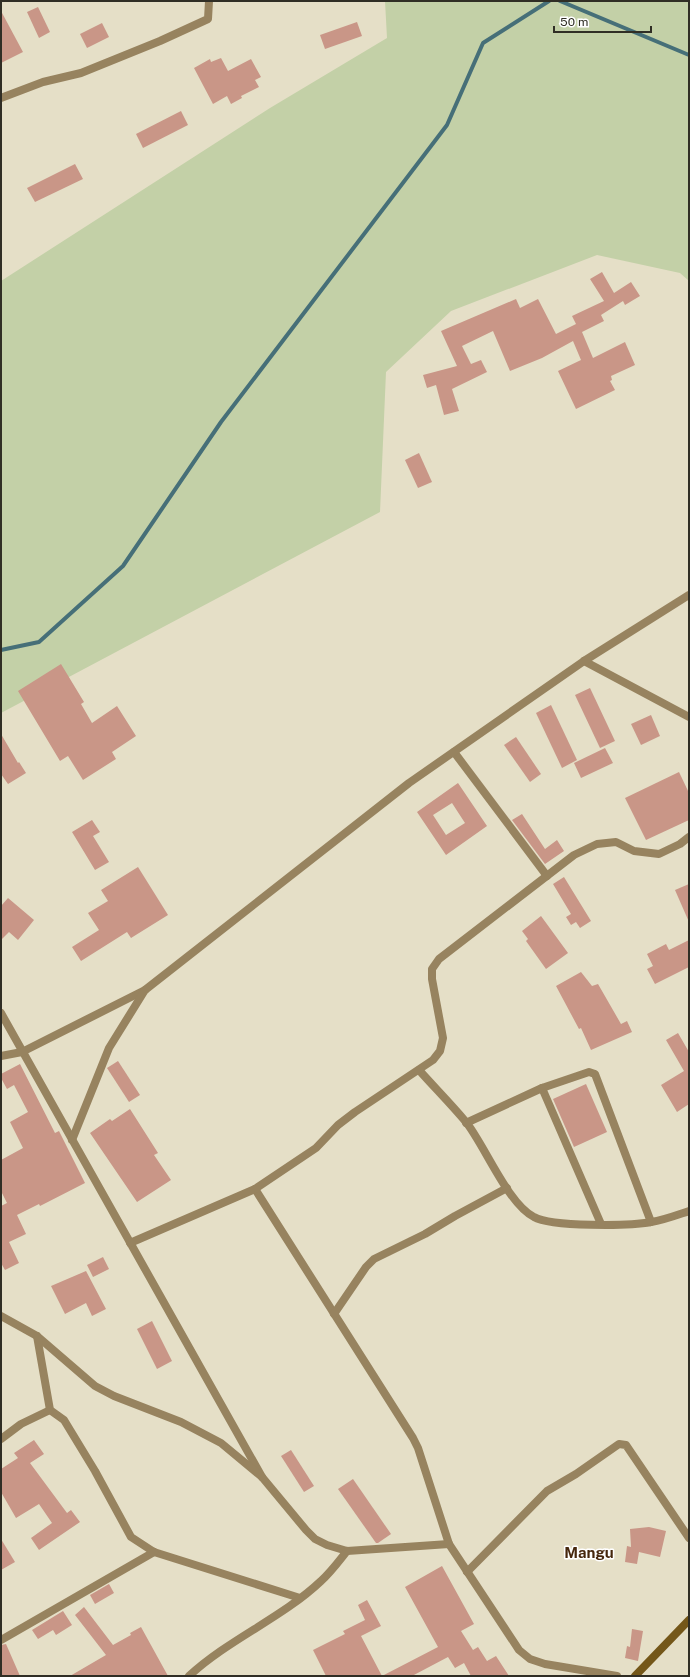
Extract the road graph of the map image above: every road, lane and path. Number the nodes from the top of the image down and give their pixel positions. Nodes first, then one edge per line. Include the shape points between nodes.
1 (209, 1) edge
2 (1, 98) edge
3 (689, 595) edge
4 (584, 661) junction
5 (689, 718) edge
6 (454, 752) junction
7 (689, 837) edge
8 (547, 876) junction
9 (145, 990) junction
10 (1, 1013) edge
11 (22, 1052) junction
12 (1, 1056) edge
13 (419, 1070) junction
14 (542, 1088) junction
15 (466, 1122) junction
16 (72, 1140) junction
17 (507, 1188) junction
18 (255, 1189) junction
19 (689, 1211) edge
20 (651, 1222) junction
21 (601, 1224) junction
22 (130, 1243) junction
23 (334, 1314) junction
24 (1, 1316) edge
25 (37, 1336) junction
26 (50, 1410) junction
27 (1, 1439) edge
28 (262, 1477) junction
29 (689, 1538) edge
30 (449, 1544) junction
31 (347, 1551) junction
32 (154, 1552) junction
33 (467, 1572) junction
34 (300, 1598) junction
35 (689, 1620) edge
36 (1, 1640) edge
37 (645, 1666) junction
38 (189, 1676) edge
39 (617, 1676) edge
40 (629, 1676) edge
41 (635, 1676) edge

1 - 2 street via 208,20 81,73 42,82
3 - 4 street
4 - 5 street
4 - 6 street
6 - 8 street
6 - 9 street via 409,783
7 - 8 street via 659,854 634,851 616,842 597,844 574,855
8 - 13 street via 438,959 432,969 432,979 443,1038 440,1051
9 - 11 street
9 - 16 street via 109,1048
10 - 11 street
11 - 12 street
11 - 16 street
13 - 15 street
13 - 18 street via 355,1112 316,1148
14 - 15 street
14 - 20 street via 589,1072 595,1074
14 - 21 street
15 - 17 street
16 - 22 street
17 - 21 street via 523,1209 533,1217 546,1222
17 - 23 street via 374,1259
18 - 22 street
18 - 23 street
19 - 20 street
20 - 21 street
22 - 28 street
23 - 30 street via 418,1448
24 - 25 street
25 - 26 street
25 - 28 street via 95,1386 181,1422 220,1443
26 - 27 street via 21,1424
26 - 32 street via 64,1420 131,1537
28 - 31 street via 315,1539
29 - 33 street via 626,1445 619,1444 547,1491
30 - 31 street
30 - 33 street
31 - 34 street via 322,1581
32 - 34 street
32 - 36 street
33 - 39 street via 519,1650 530,1659 545,1664
34 - 38 street via 205,1662
35 - 37 street
37 - 40 street
37 - 41 street

